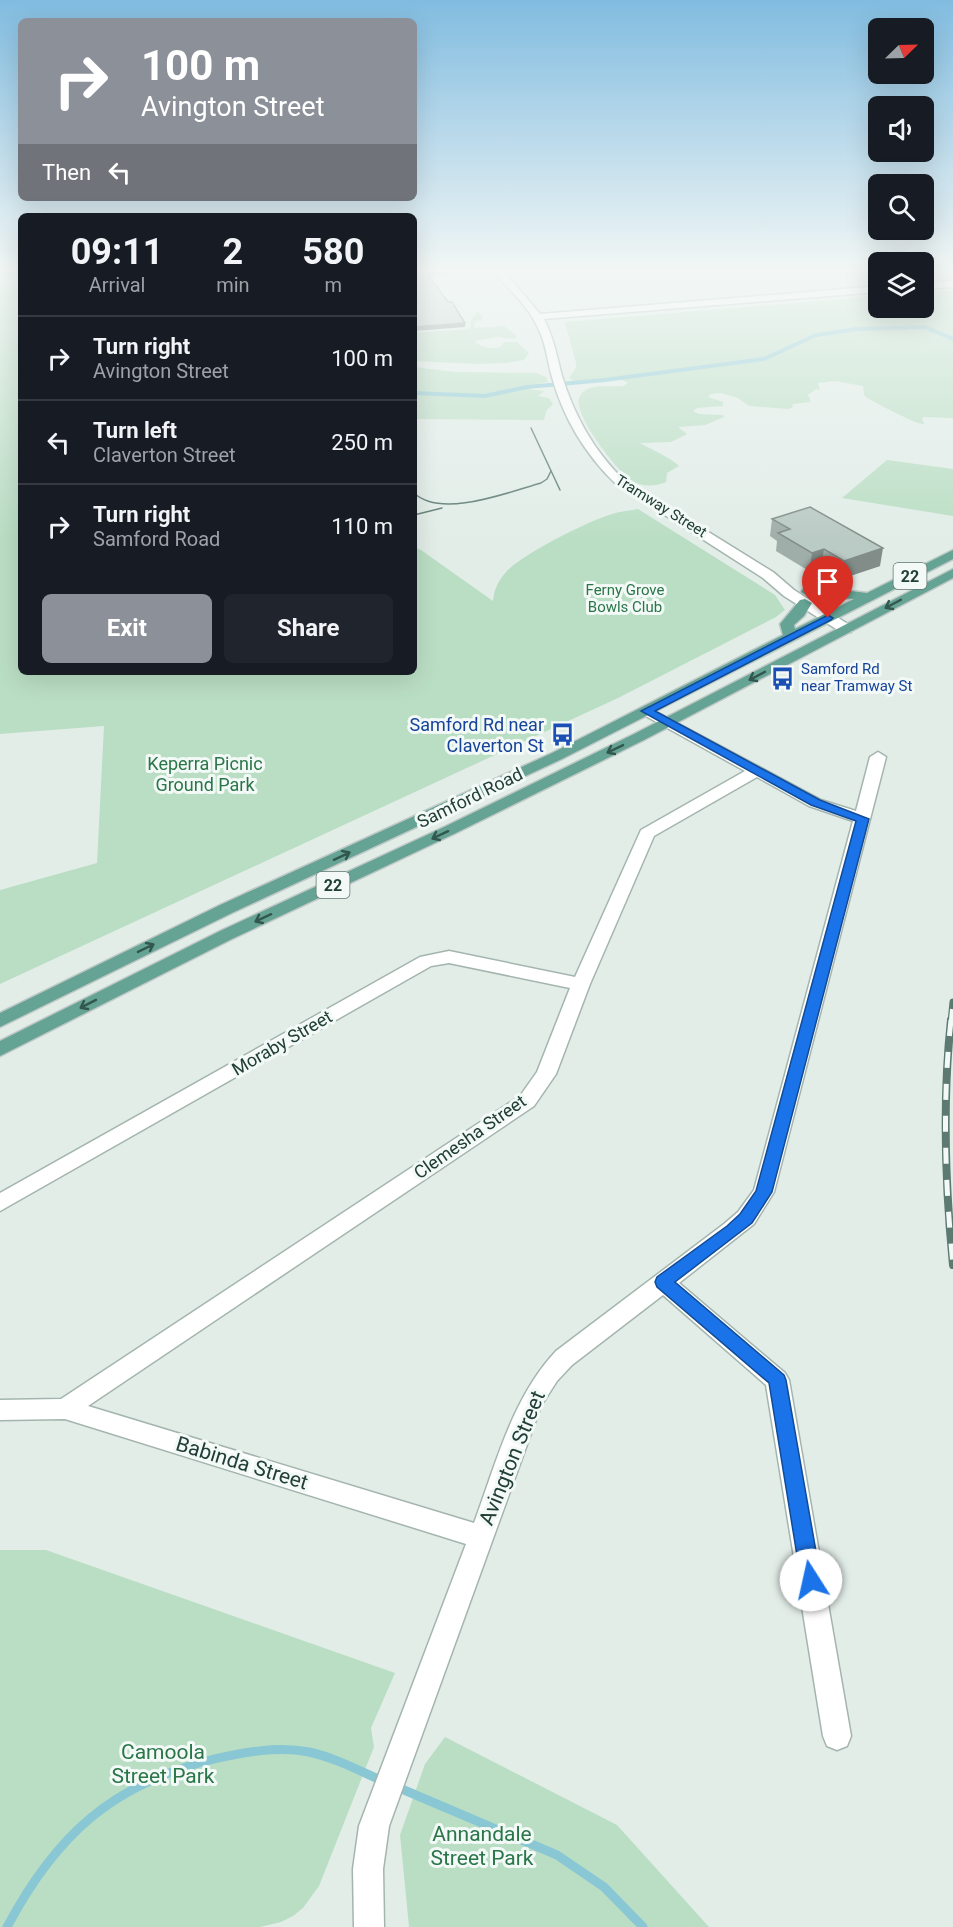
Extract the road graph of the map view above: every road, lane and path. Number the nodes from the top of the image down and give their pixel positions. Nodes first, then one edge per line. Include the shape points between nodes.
1 (552, 360) edge
2 (953, 554) edge
3 (953, 573) edge
4 (868, 597) junction
5 (807, 598) junction
6 (834, 615) junction
7 (852, 626) junction
8 (790, 637) junction
9 (646, 711) junction
10 (667, 723) junction
11 (879, 757) dead end
12 (757, 771) junction
13 (863, 819) junction
14 (581, 984) junction
15 (0, 1021) edge
16 (0, 1050) edge
17 (0, 1203) edge
18 (663, 1282) junction
19 (65, 1409) junction
20 (0, 1410) edge
21 (481, 1537) junction
22 (837, 1736) dead end
23 (369, 1927) edge

1 - 5 street, Tramway Street via 567,400 596,459 606,470 768,575 789,593
2 - 4 main road, Samford Road / 22
3 -> 7 main road, Samford Road / 22
4 - 5 main road via 826,592
4 - 6 main road, Samford Road / 22
5 - 6 street, Tramway Street
5 - 8 main road via 800,613 787,624
6 - 7 street, Tramway Street
6 - 8 main road, Samford Road / 22
7 -> 10 main road, Samford Road / 22
8 - 9 main road, Samford Road / 22
9 - 10 street
15 -> 9 main road, Samford Road / 22 via 226,909
10 - 12 street
10 -> 16 main road, Samford Road / 22 via 226,935
11 - 13 street, Avington Street
12 - 13 street via 826,808
12 - 14 street, Clemesha Street via 647,833
13 - 18 street, Avington Street via 764,1192 739,1224
14 - 17 street, Moraby Street via 449,957 426,961
14 - 19 street, Clemesha Street via 546,1074 527,1101
18 - 21 street, Avington Street via 564,1358 549,1374 531,1402
18 - 22 street via 777,1380
19 - 20 street, Babinda Street
19 - 21 street, Babinda Street
21 - 23 street, Avington Street via 374,1826 368,1869

